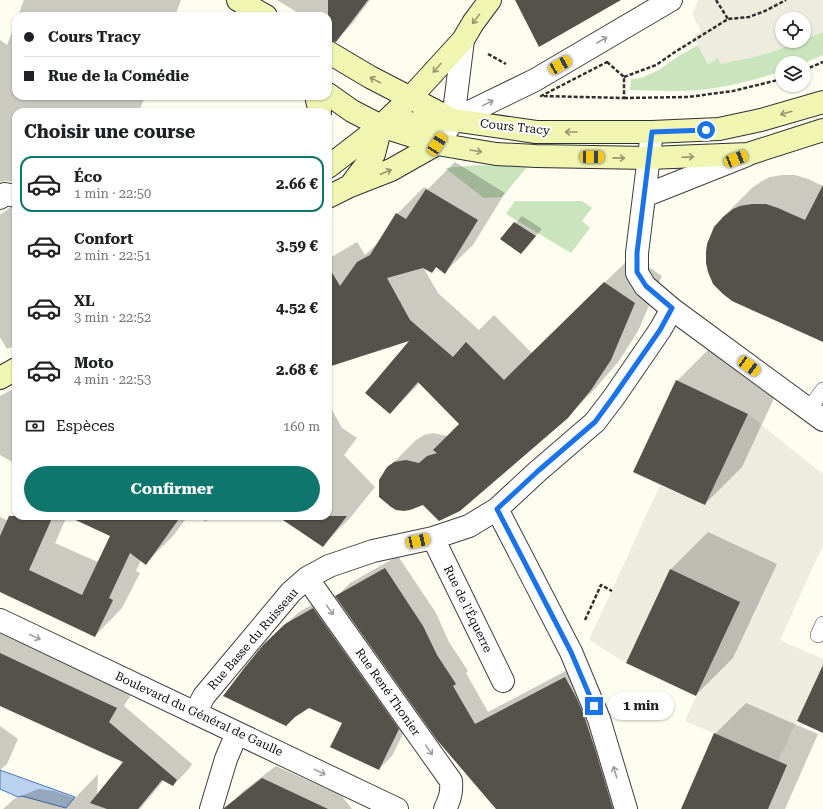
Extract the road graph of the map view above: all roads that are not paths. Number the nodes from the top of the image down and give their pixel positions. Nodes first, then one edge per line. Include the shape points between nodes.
1 (237, 0) edge
2 (490, 0) edge
3 (671, 0) edge
4 (247, 12) edge
5 (259, 12) edge
6 (463, 40) junction
7 (332, 54) edge
8 (332, 97) edge
9 (410, 98) junction
10 (823, 102) edge
11 (453, 120) junction
12 (381, 126) junction
13 (823, 130) edge
14 (652, 132) junction
15 (437, 144) junction
16 (748, 154) junction
17 (648, 158) junction
18 (332, 159) edge
19 (350, 186) junction
20 (332, 195) edge
21 (644, 196) junction
22 (672, 308) junction
23 (12, 371) edge
24 (0, 378) edge
25 (823, 390) edge
26 (816, 415) edge
27 (497, 509) junction
28 (433, 538) junction
29 (307, 578) junction
30 (0, 620) edge
31 (503, 681) dead end
32 (195, 713) junction
33 (237, 732) junction
34 (368, 804) edge
35 (212, 808) edge
36 (397, 809) edge
37 (445, 809) edge
38 (626, 809) edge

1 - 4 main road
1 - 5 main road
2 -> 6 main road
11 -> 3 street, Cours Tracy via 535,80
6 -> 9 main road
6 - 11 street
9 -> 7 main road
8 - 12 main road
9 - 11 main road
9 - 12 main road
10 -> 14 main road, Cours Tracy via 719,129
11 - 12 main road
14 -> 11 main road, Cours Tracy via 536,132
11 - 15 street
12 - 15 main road
12 - 18 main road
12 - 19 main road via 374,154
13 - 16 main road
14 - 17 street
15 -> 17 main road via 496,154
19 -> 15 main road via 391,170
17 -> 16 main road
16 - 21 street
17 - 21 street
19 - 20 main road
21 - 22 street via 637,272 646,286
22 - 26 street
22 - 27 street, Rue Basse du Ruisseau via 660,330 595,422
23 - 24 main road
25 - 26 lane
27 - 28 street, Rue Basse du Ruisseau via 469,526
38 -> 27 street via 599,719 571,652
28 - 29 street, Rue Basse du Ruisseau via 373,551 329,566
28 - 31 street, Rue de l'Équerre
29 - 32 street, Rue Basse du Ruisseau via 291,592 204,696
29 -> 37 street, Rue René Thonier via 451,781 452,790
30 -> 32 street, Boulevard du Général de Gaulle
32 - 33 street, Boulevard du Général de Gaulle
33 -> 34 street, Boulevard du Général de Gaulle
33 - 35 street via 226,759
34 - 36 street, Boulevard du Général de Gaulle

